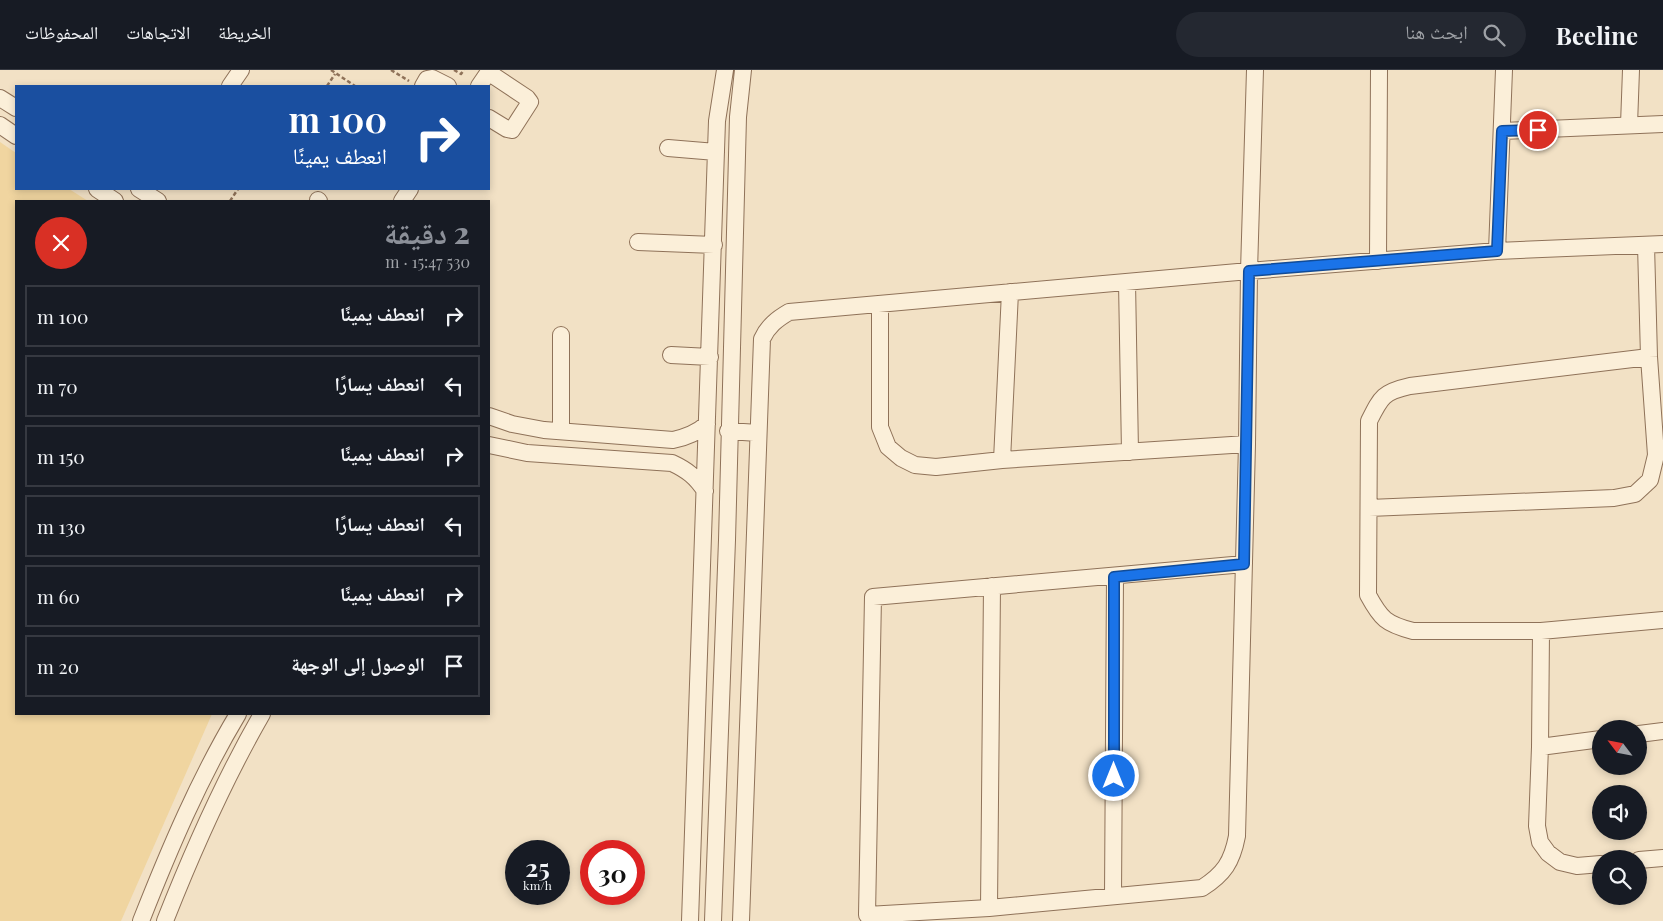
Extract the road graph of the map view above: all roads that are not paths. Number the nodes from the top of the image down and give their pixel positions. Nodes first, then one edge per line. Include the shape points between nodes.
1 (241, 70) edge
2 (725, 70) edge
3 (744, 70) edge
4 (1255, 70) edge
5 (1379, 70) edge
6 (1504, 70) edge
7 (1631, 70) edge
8 (489, 71) edge
9 (417, 84) edge
10 (231, 85) edge
11 (446, 85) edge
12 (480, 85) edge
13 (0, 98) edge
14 (15, 107) edge
15 (490, 119) edge
16 (1663, 124) edge
17 (0, 125) edge
18 (1629, 125) junction
19 (1502, 131) junction
20 (15, 135) edge
21 (668, 148) dead end
22 (716, 152) junction
23 (98, 190) edge
24 (114, 200) edge
25 (638, 242) dead end
26 (1663, 244) edge
27 (714, 245) junction
28 (1646, 245) junction
29 (1497, 251) junction
30 (1378, 261) junction
31 (1249, 271) junction
32 (1127, 282) junction
33 (1010, 292) junction
34 (880, 304) junction
35 (561, 335) dead end
36 (670, 355) dead end
37 (710, 357) junction
38 (1649, 357) junction
39 (710, 385) junction
40 (730, 386) junction
41 (490, 416) edge
42 (707, 424) junction
43 (561, 431) junction
44 (728, 431) junction
45 (758, 433) junction
46 (1247, 444) junction
47 (490, 445) edge
48 (1130, 452) junction
49 (1002, 460) junction
50 (705, 490) junction
51 (1369, 508) junction
52 (704, 540) junction
53 (727, 540) junction
54 (1244, 564) junction
55 (1114, 577) junction
56 (992, 586) junction
57 (1663, 620) edge
58 (1540, 631) junction
59 (237, 715) edge
60 (261, 715) edge
61 (1663, 732) edge
62 (1648, 733) edge
63 (1592, 740) edge
64 (1540, 747) junction
65 (1663, 858) edge
66 (1647, 859) edge
67 (1592, 865) edge
68 (1113, 896) junction
69 (989, 908) junction
70 (141, 921) edge
71 (165, 921) edge
72 (690, 921) edge
73 (712, 921) edge
74 (741, 921) edge

1 - 10 street
2 - 22 street
3 - 40 street via 738,117
4 - 31 street
5 - 30 street
6 - 19 street
7 - 18 street
8 - 12 street
8 - 15 street via 530,102 512,130
9 - 11 street via 432,78
13 - 14 street
16 - 18 street
17 - 20 street
18 - 19 street
19 - 29 street
21 - 22 street
22 - 27 street
23 - 24 street
25 - 27 street
26 - 28 street
27 - 37 street
28 - 29 street
28 - 38 street
29 - 30 street
30 - 31 street
31 - 32 street
31 - 46 street
32 - 33 street
32 - 48 street
33 - 34 street
33 - 49 street
34 - 45 street via 788,312 772,323 762,339
34 - 49 street via 880,427 888,447 915,464 936,467
35 - 43 street
36 - 37 street
37 - 39 street
38 - 51 street via 1393,390 1379,400 1369,421
38 - 51 street via 1656,456 1650,480 1635,494 1614,498
39 - 40 street
39 - 42 street
40 - 44 street
41 - 43 street via 512,424
42 - 43 street via 698,432 673,440
42 - 50 street
44 - 45 street
44 - 53 street
45 - 74 street
46 - 48 street
46 - 54 street
47 - 50 street via 537,454 672,463 686,469
48 - 49 street
50 - 52 street
51 - 58 street via 1368,595 1377,613 1393,626 1413,631
52 - 53 street
52 - 72 street
53 - 73 street
54 - 55 street
54 - 68 street via 1234,852 1227,867 1202,888
55 - 56 street
55 - 68 street
56 - 69 street
56 - 69 street via 873,597 867,915
57 - 58 street
58 - 64 street
59 - 70 street via 196,793
60 - 71 street via 219,795
61 - 62 street
63 - 64 street
64 - 67 street via 1537,826 1540,842 1560,862 1577,866
65 - 66 street
68 - 69 street

